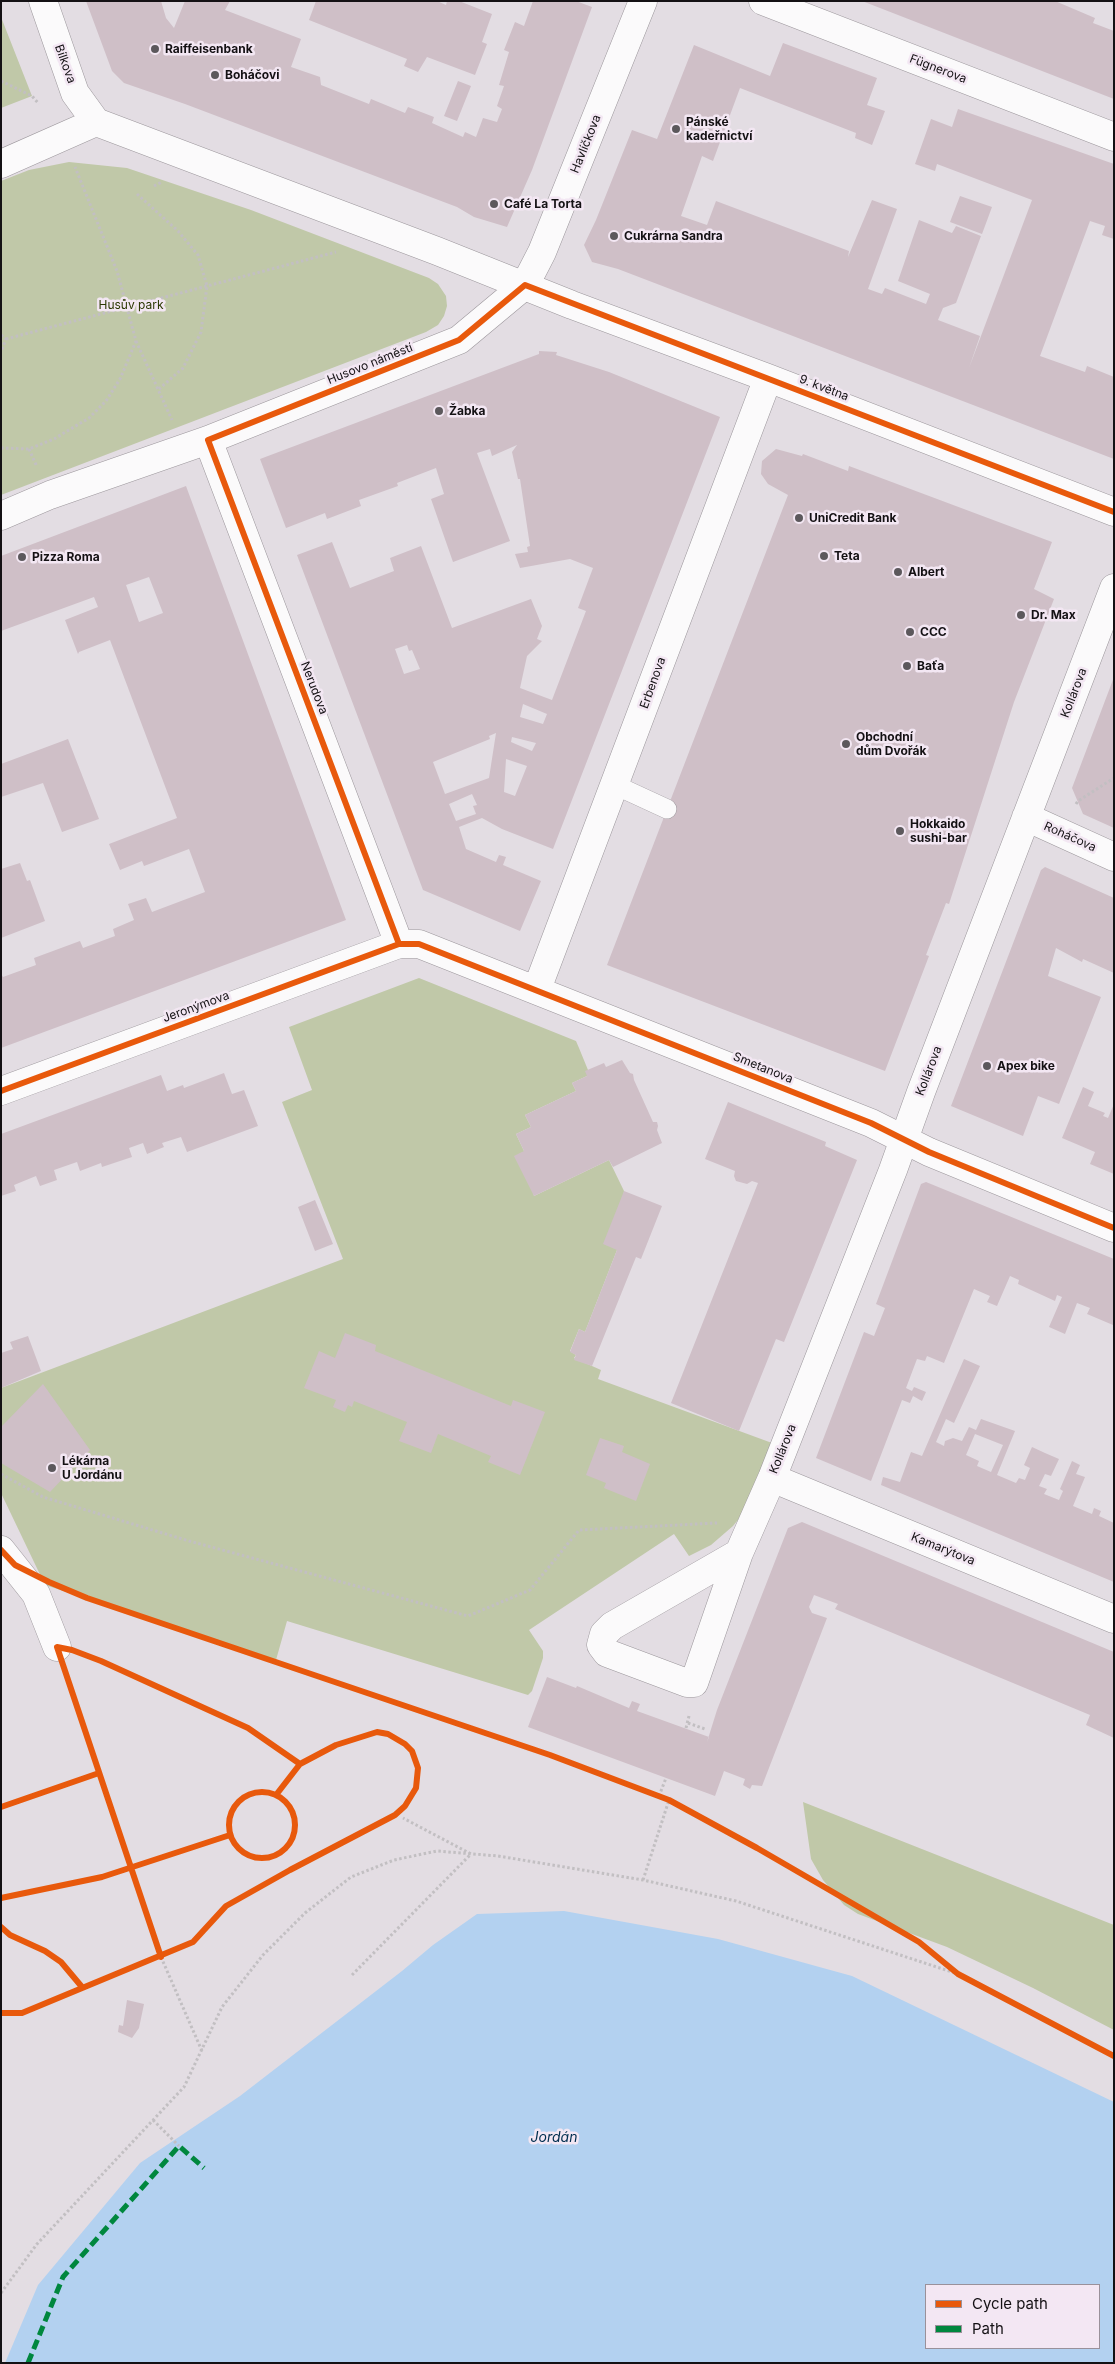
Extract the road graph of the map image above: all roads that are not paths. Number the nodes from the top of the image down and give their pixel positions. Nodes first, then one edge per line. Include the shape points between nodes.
1 (42, 1) edge
2 (643, 1) edge
3 (763, 1) edge
4 (96, 122) junction
5 (1114, 137) edge
6 (1, 164) edge
7 (525, 285) junction
8 (768, 378) junction
9 (208, 440) junction
10 (1114, 512) edge
11 (1, 516) edge
12 (1114, 588) edge
13 (615, 785) junction
14 (667, 808) dead end
15 (1026, 817) junction
16 (1114, 857) edge
17 (399, 944) junction
18 (537, 989) junction
19 (1, 1090) edge
20 (904, 1139) junction
21 (1114, 1228) edge
22 (772, 1478) junction
23 (739, 1553) junction
24 (8, 1557) edge
25 (1114, 1620) edge
26 (57, 1647) dead end

1 - 4 street, Bílkova via 75,93
2 - 7 street, Havlíčkova via 542,252
3 - 5 street, Fügnerova
4 - 6 street
4 - 7 street
7 - 8 street, 9. května
7 - 9 street, Husovo náměstí via 459,340
8 - 10 street, 9. května
8 - 13 street, Erbenova
9 - 11 street, Husovo náměstí via 50,495
9 - 17 street, Nerudova
12 - 15 street, Kollárova
13 - 14 lane
13 - 18 street, Erbenova
15 - 16 street, Roháčova
15 - 20 street, Kollárova
17 - 18 street, Smetanova via 419,944 440,950
17 - 19 street, Jeronýmova
18 - 20 street, Smetanova
20 - 21 street, Smetanova
20 - 22 street, Kollárova
22 - 23 street, Kollárova
22 - 25 street, Kamarýtova
23 - 23 street, Kollárova via 612,1626 604,1634 601,1645 607,1654 694,1683
24 - 26 street via 36,1594

